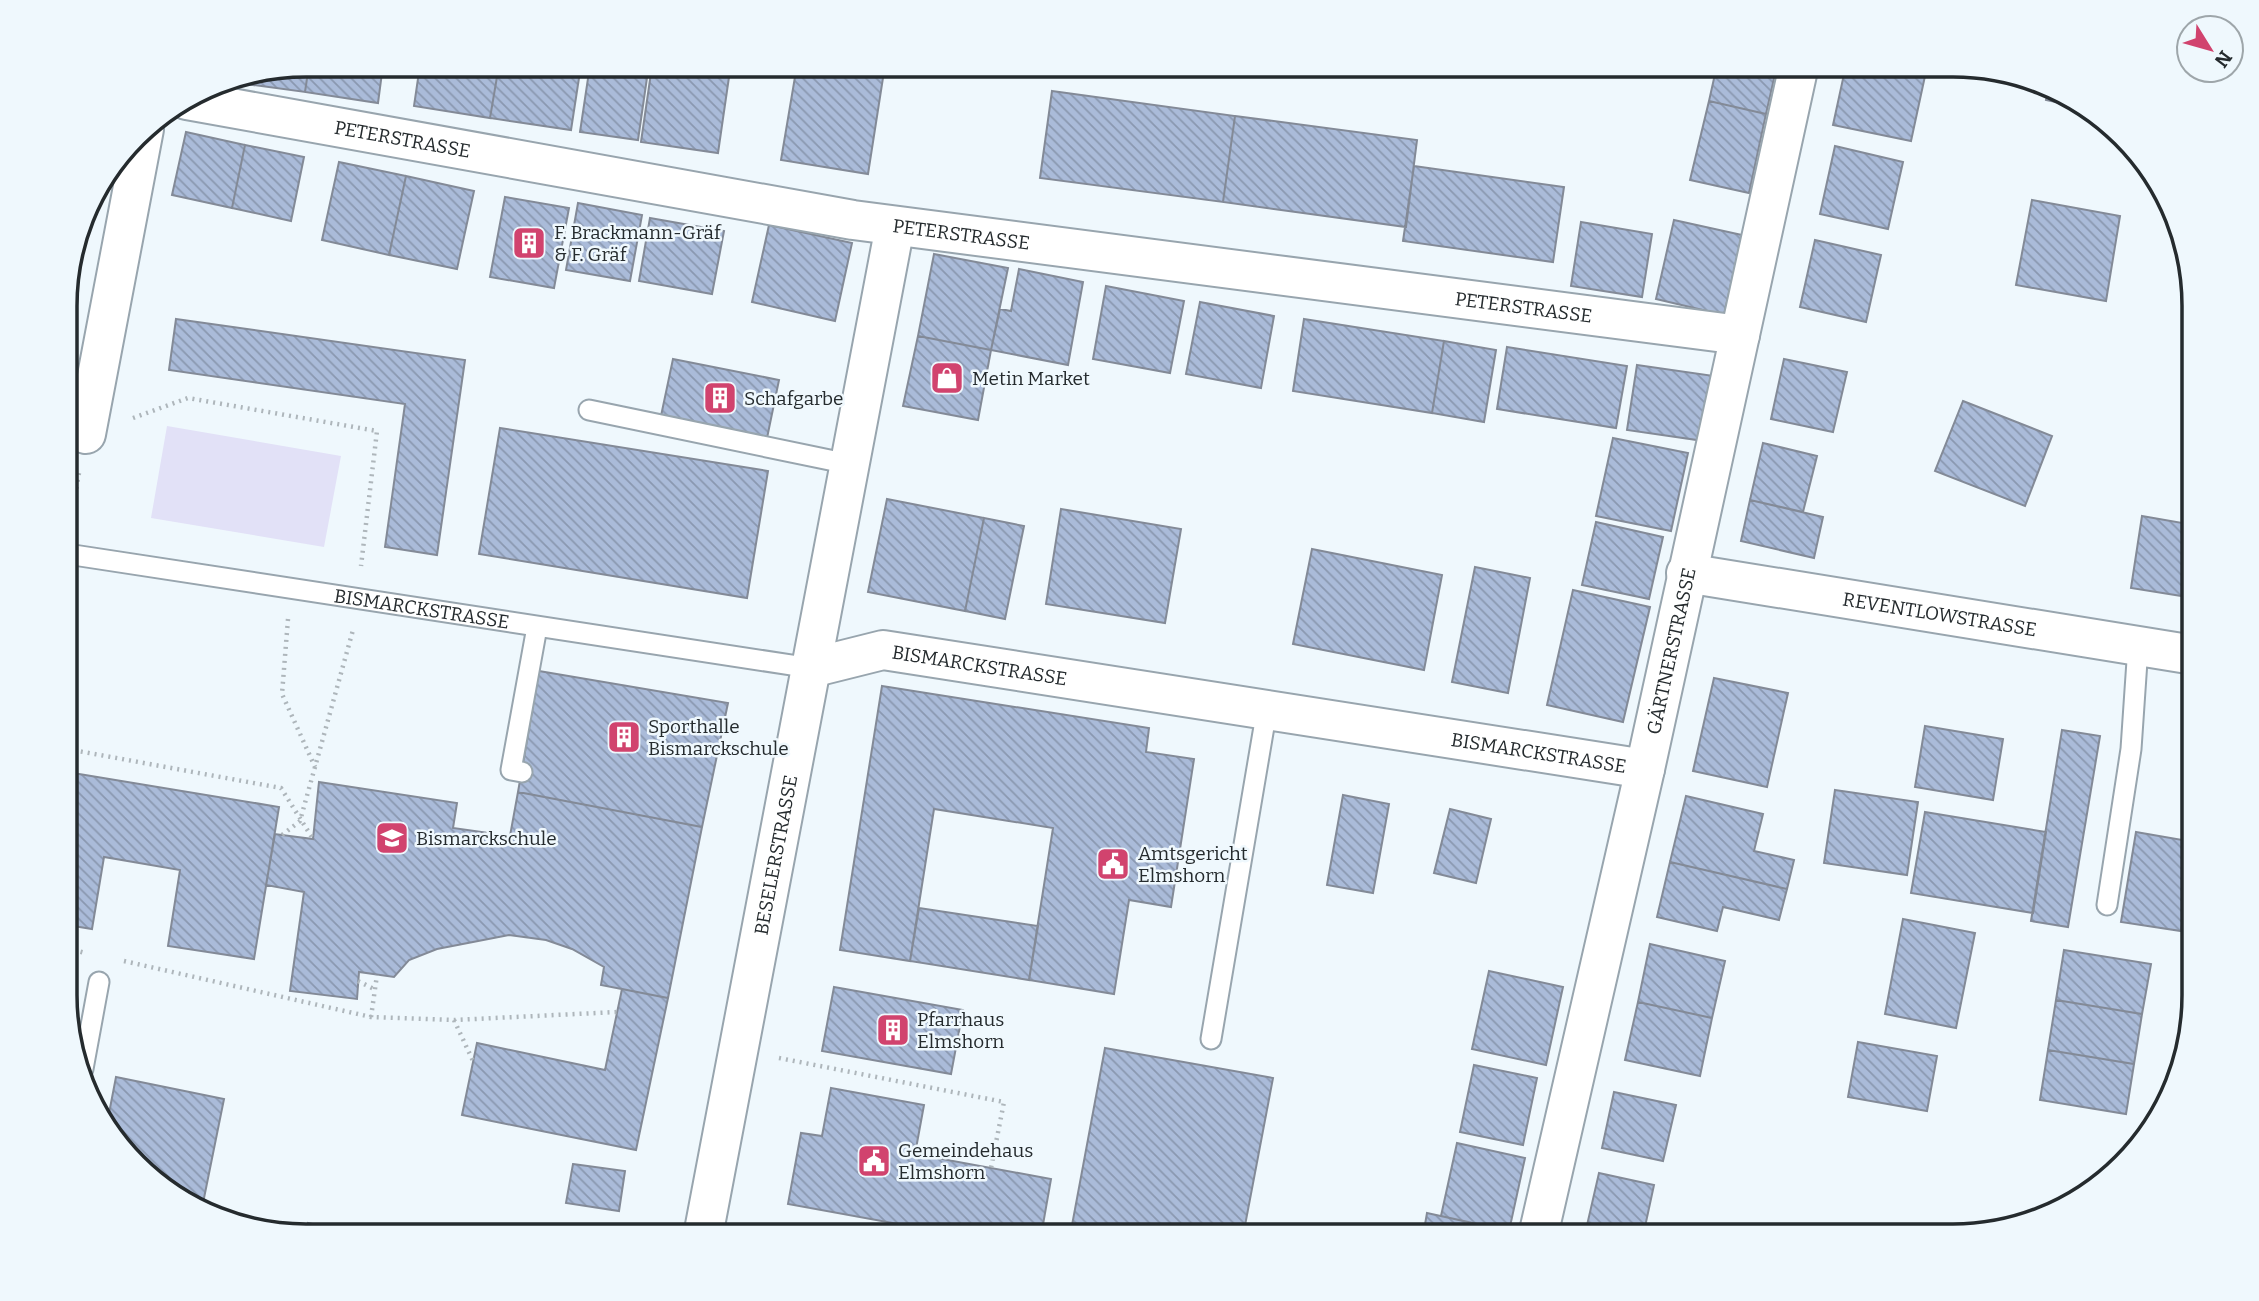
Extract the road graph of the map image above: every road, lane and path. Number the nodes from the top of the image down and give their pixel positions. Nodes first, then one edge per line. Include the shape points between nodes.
1 (1796, 77) edge
2 (202, 103) edge
3 (140, 149) edge
4 (895, 226) junction
5 (1740, 335) junction
6 (589, 410) dead end
7 (86, 434) junction
8 (849, 464) junction
9 (77, 483) edge
10 (77, 556) edge
11 (360, 572) dead end
12 (1686, 573) junction
13 (290, 589) junction
14 (361, 600) junction
15 (537, 627) junction
16 (2138, 646) junction
17 (2182, 653) edge
18 (811, 668) junction
19 (1267, 709) junction
20 (77, 751) edge
21 (315, 768) junction
22 (1645, 769) junction
23 (522, 772) dead end
24 (300, 821) junction
25 (282, 835) dead end
26 (313, 839) dead end
27 (2107, 905) dead end
28 (77, 950) edge
29 (91, 954) dead end
30 (116, 960) dead end
31 (377, 975) dead end
32 (358, 981) dead end
33 (99, 982) dead end
34 (374, 989) junction
35 (617, 1012) dead end
36 (370, 1017) junction
37 (454, 1020) junction
38 (1211, 1039) dead end
39 (737, 1050) junction
40 (86, 1055) edge
41 (473, 1060) dead end
42 (990, 1168) dead end
43 (705, 1224) edge
44 (1541, 1224) edge

1 - 5 street, GÄRTNERSTRASSE
2 - 4 street, PETERSTRASSE
3 - 7 street
4 - 5 street, PETERSTRASSE
4 - 8 street, BESELERSTRASSE
5 - 12 street, GÄRTNERSTRASSE
6 - 8 lane
7 - 9 path
7 - 11 path via 188,398 377,431
8 - 18 street, BESELERSTRASSE
10 - 13 lane, BISMARCKSTRASSE
12 - 16 street, REVENTLOWSTRASSE
12 - 22 street, GÄRTNERSTRASSE
13 - 14 lane, BISMARCKSTRASSE
13 - 21 path via 282,694
14 - 15 lane, BISMARCKSTRASSE
14 - 21 path
15 - 18 lane, BISMARCKSTRASSE
15 - 23 lane via 512,770
16 - 17 street, REVENTLOWSTRASSE
16 - 27 lane via 2131,748
18 - 19 street, BISMARCKSTRASSE via 883,650
18 - 39 street, BESELERSTRASSE
19 - 22 street, BISMARCKSTRASSE
19 - 38 lane
20 - 24 path via 281,788
21 - 24 path
22 - 44 street, GÄRTNERSTRASSE
24 - 25 path
24 - 26 path
28 - 29 path
30 - 36 path
31 - 34 path
32 - 34 path
33 - 40 lane
34 - 36 path
35 - 37 path
36 - 37 path
37 - 41 path
39 - 42 path via 1004,1102
39 - 43 street, BESELERSTRASSE

